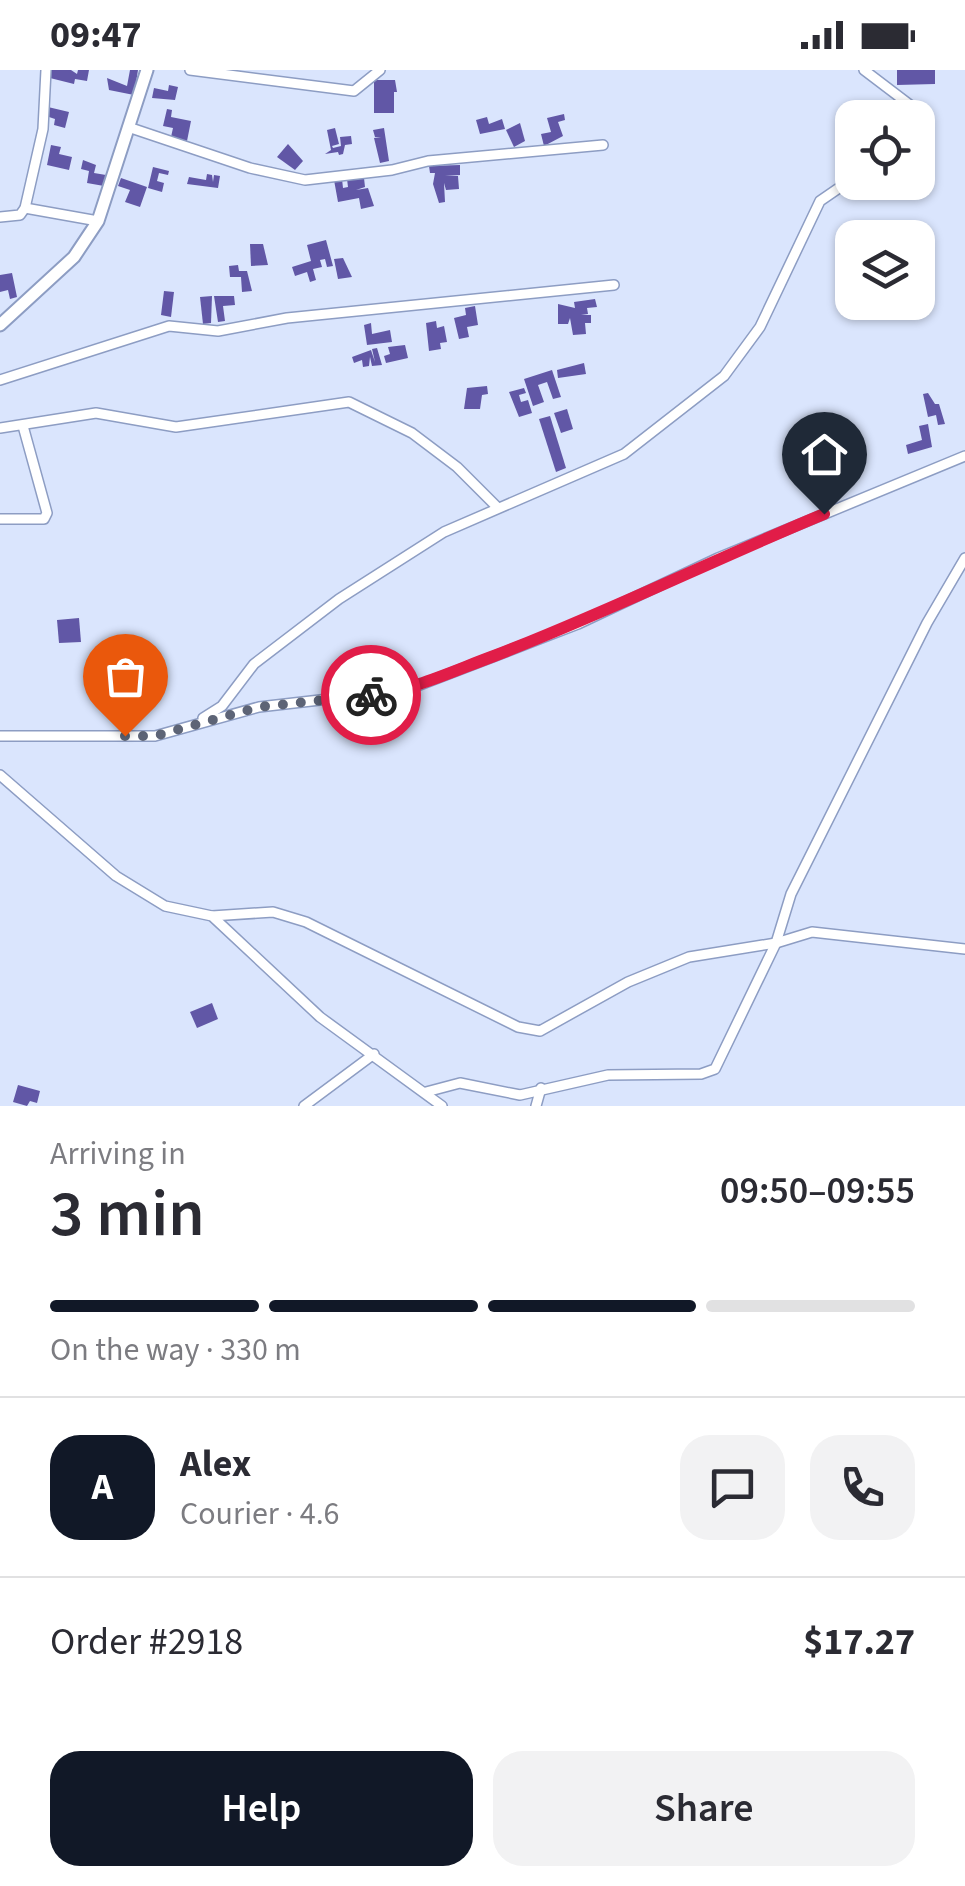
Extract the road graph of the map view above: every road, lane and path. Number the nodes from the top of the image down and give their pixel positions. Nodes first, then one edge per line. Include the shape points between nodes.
1 (44, 70) edge
2 (147, 70) edge
3 (190, 70) edge
4 (380, 70) edge
5 (864, 70) edge
6 (903, 100) edge
7 (128, 127) junction
8 (604, 145) dead end
9 (835, 190) edge
10 (26, 208) junction
11 (0, 217) edge
12 (98, 221) junction
13 (614, 285) dead end
14 (0, 326) edge
15 (0, 380) edge
16 (22, 426) junction
17 (0, 428) edge
18 (965, 456) edge
19 (498, 507) junction
20 (0, 519) edge
21 (965, 558) edge
22 (193, 725) junction
23 (0, 736) edge
24 (0, 775) edge
25 (212, 916) junction
26 (776, 944) junction
27 (965, 949) edge
28 (374, 1054) junction
29 (541, 1088) junction
30 (426, 1092) junction
31 (304, 1106) edge
32 (442, 1106) edge
33 (536, 1106) edge

1 - 10 street via 43,128
2 - 7 street
3 - 4 street via 354,91
5 - 6 street
7 - 8 street via 305,180
7 - 12 street
9 - 19 street via 820,200 760,328 724,376 624,454
10 - 11 street via 20,216
10 - 12 street
12 - 14 street via 74,257
13 - 15 street via 218,331 169,326
16 - 17 street
16 - 19 street via 96,413 176,426 349,402 412,433
16 - 20 street via 47,514
18 - 22 street via 408,690 259,707
19 - 22 street via 444,532 339,599 254,664 222,706
21 - 26 street via 791,894
22 - 23 street via 155,736
24 - 25 street via 116,876 164,906
25 - 26 street via 273,912 306,922 518,1027 540,1031 628,982 690,957
25 - 28 street via 320,1016
26 - 27 street via 812,932
26 - 29 street via 715,1068 701,1074 608,1074
28 - 30 street
28 - 31 street
29 - 30 street via 520,1094 460,1083
29 - 33 street
30 - 32 street

